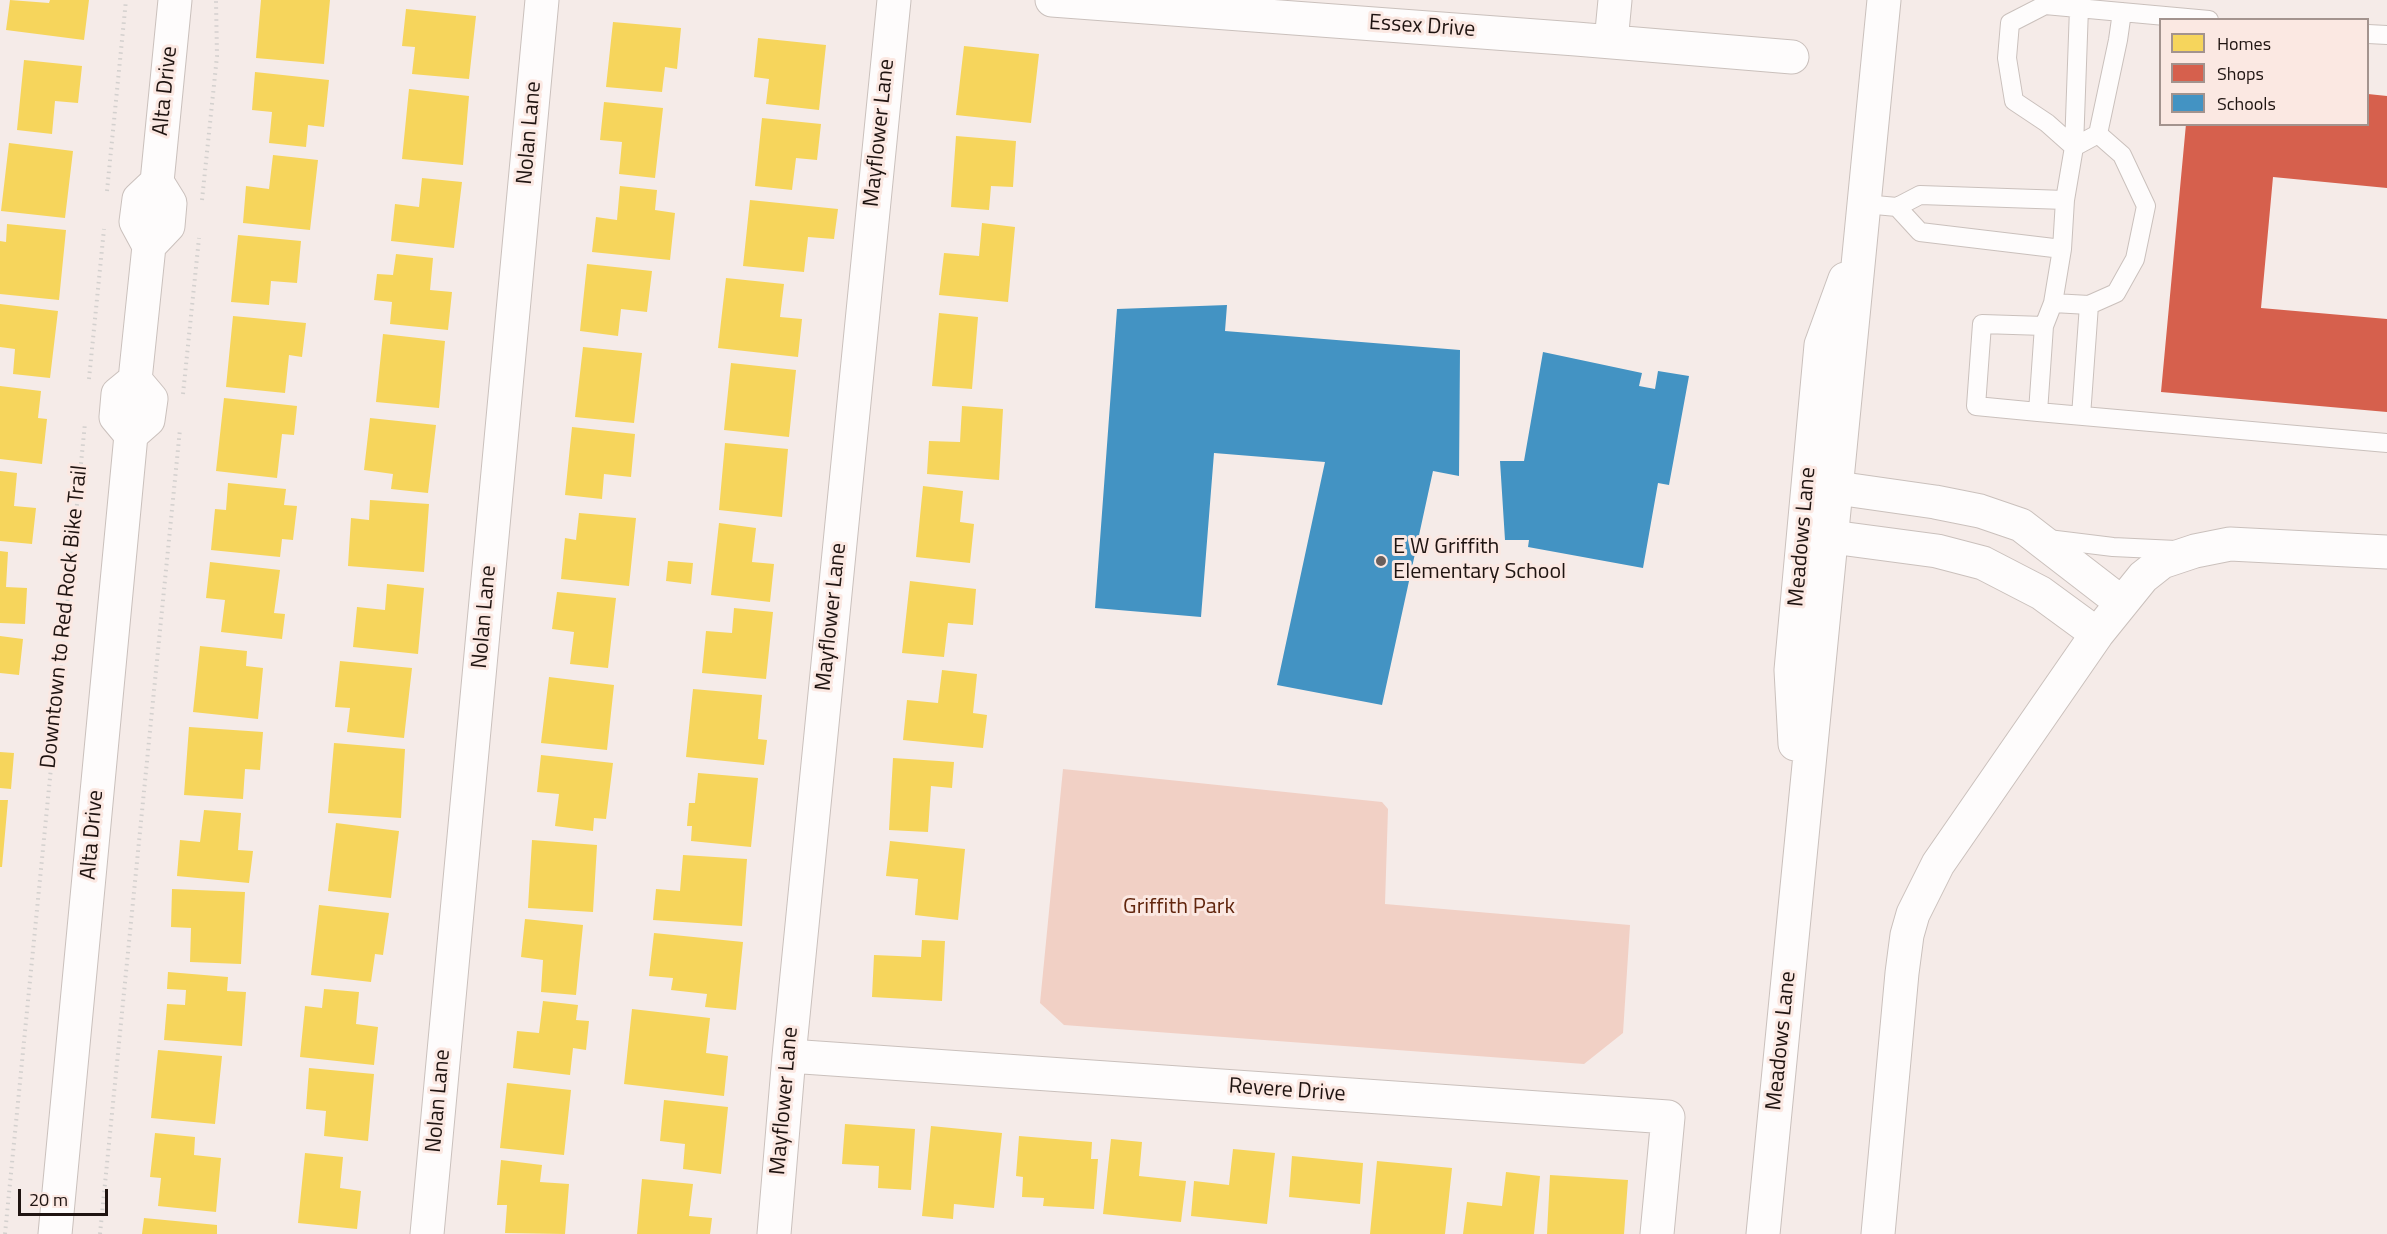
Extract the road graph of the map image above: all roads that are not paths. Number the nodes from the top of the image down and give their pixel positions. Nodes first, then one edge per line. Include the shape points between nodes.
1 (175, 0) edge
2 (542, 0) edge
3 (894, 0) edge
4 (1052, 0) edge
5 (1615, 0) edge
6 (1884, 0) edge
7 (1252, 7) edge
8 (2079, 8) junction
9 (2122, 12) junction
10 (2187, 18) edge
11 (2369, 34) edge
12 (2387, 35) edge
13 (1611, 42) junction
14 (1792, 57) dead end
15 (2098, 134) junction
16 (2074, 147) junction
17 (2065, 200) junction
18 (1897, 207) junction
19 (1863, 218) junction
20 (2062, 249) junction
21 (2053, 303) junction
22 (2089, 305) junction
23 (2044, 326) junction
24 (2038, 412) junction
25 (2081, 416) junction
26 (2387, 443) edge
27 (1837, 488) junction
28 (1832, 537) junction
29 (2039, 537) junction
30 (2195, 551) junction
31 (2387, 552) edge
32 (2122, 603) junction
33 (2097, 634) junction
34 (1802, 848) junction
35 (789, 1056) junction
36 (55, 1234) edge
37 (427, 1234) edge
38 (774, 1234) edge
39 (1656, 1234) edge
40 (1762, 1234) edge
41 (1878, 1234) edge

1 - 36 street, Alta Drive via 157,182 139,199 136,222 149,246 135,380 118,394 116,417 131,435
2 - 37 street, Nolan Lane
3 - 35 street, Mayflower Lane
4 - 7 street, Essex Drive
5 - 13 street
6 - 19 street, Meadows Lane
7 - 13 street, Essex Drive
8 - 9 lane
8 - 16 lane
8 - 16 lane via 2045,5 2010,23 2007,58 2014,101
9 - 10 lane
9 - 15 lane
11 - 12 lane
13 - 14 street, Essex Drive
15 - 16 lane
15 - 22 lane via 2122,155 2146,206 2135,259 2116,293
16 - 17 lane
17 - 18 lane via 1920,195
17 - 20 lane
18 - 19 lane
18 - 20 lane via 1920,232
19 - 27 street, Meadows Lane
19 - 34 street, Meadows Lane via 1821,345 1791,670
20 - 21 lane
21 - 22 lane
21 - 23 lane
22 - 25 lane
23 - 24 lane
23 - 24 lane via 1982,324 1976,406
24 - 25 lane
25 - 26 lane
27 - 28 street, Meadows Lane
27 - 29 street via 1980,511 2021,525
28 - 33 street via 1937,551 1983,563 2041,593
28 - 34 street, Meadows Lane
29 - 30 lane via 2113,547
29 - 32 street
30 - 31 street via 2230,544
30 - 32 street via 2162,562 2143,577
32 - 33 street
33 - 41 street via 1938,864 1913,915 1902,973
34 - 40 street, Meadows Lane
35 - 38 street, Mayflower Lane
35 - 39 street, Revere Drive via 1668,1117

